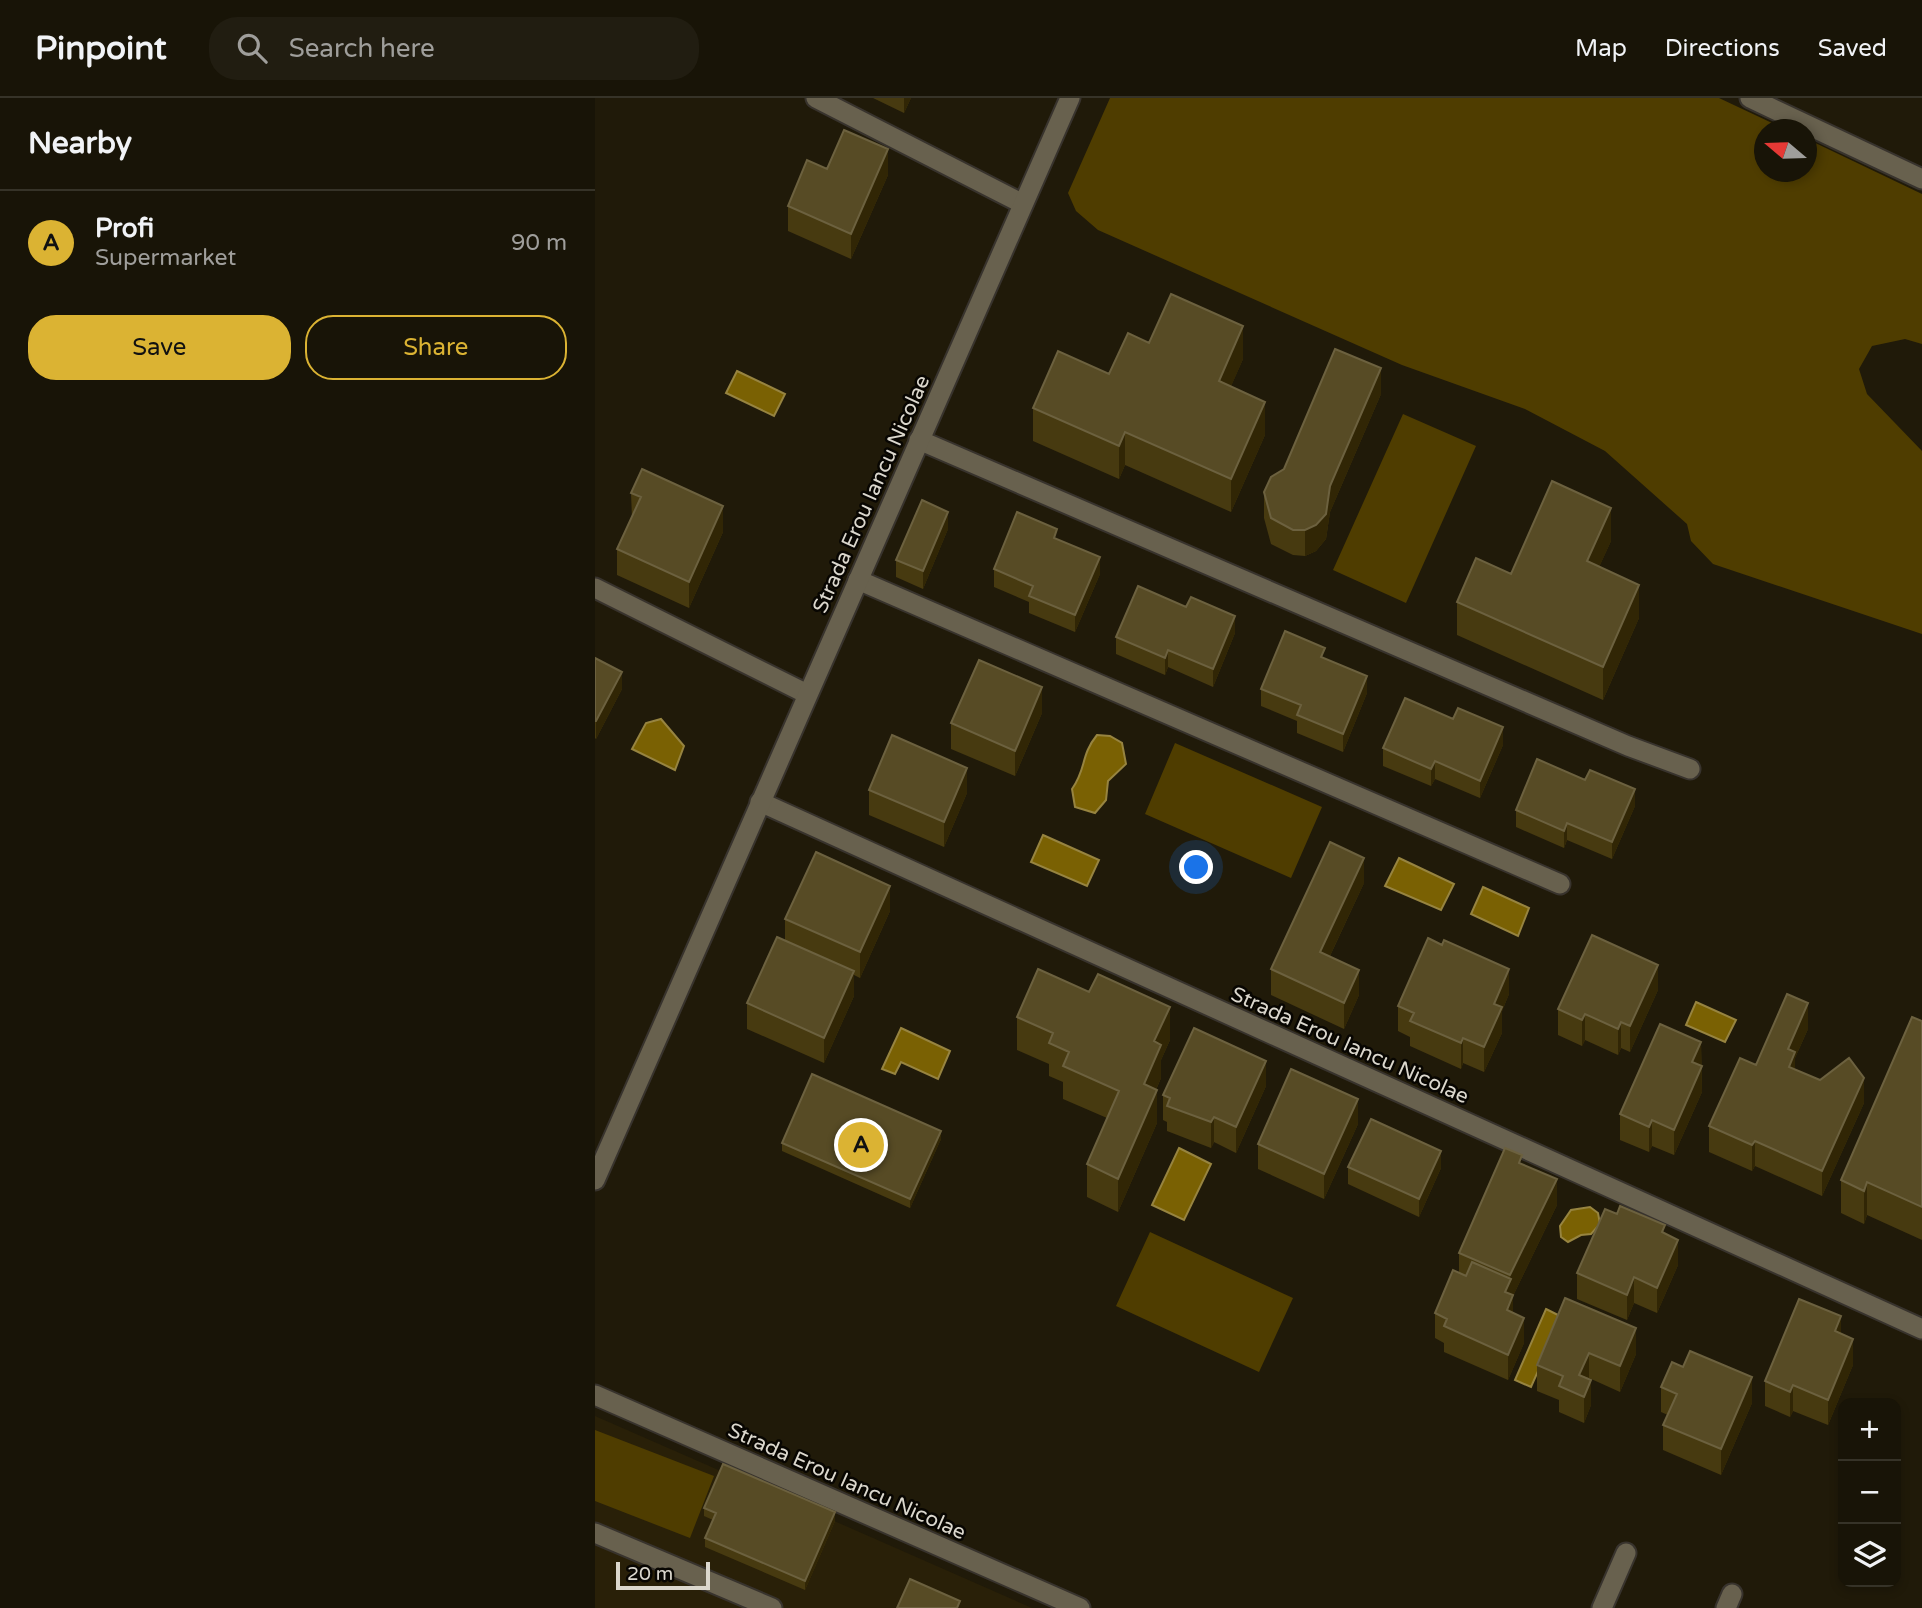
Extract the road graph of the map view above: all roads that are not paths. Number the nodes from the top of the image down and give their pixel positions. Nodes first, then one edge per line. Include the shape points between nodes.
1 (816, 98) edge
2 (1070, 98) edge
3 (1750, 98) edge
4 (1922, 179) edge
5 (1023, 204) junction
6 (919, 440) junction
7 (858, 580) junction
8 (595, 588) edge
9 (807, 694) junction
10 (1691, 769) dead end
11 (760, 802) junction
12 (1560, 884) dead end
13 (601, 1150) edge
14 (595, 1180) edge
15 (1922, 1329) edge
16 (595, 1395) edge
17 (595, 1533) edge
18 (1626, 1553) dead end
19 (772, 1608) edge
20 (1080, 1608) edge
21 (1602, 1608) edge

1 - 5 street
2 - 5 street, Strada Erou Iancu Nicolae
3 - 4 street
5 - 6 street, Strada Erou Iancu Nicolae
6 - 7 street, Strada Erou Iancu Nicolae
6 - 10 street via 1627,747
7 - 9 street, Strada Erou Iancu Nicolae
7 - 12 street
8 - 9 street
9 - 11 street, Strada Erou Iancu Nicolae
11 - 13 street, Strada Erou Iancu Nicolae
11 - 15 street, Strada Erou Iancu Nicolae
13 - 14 street, Strada Erou Iancu Nicolae
16 - 20 street, Strada Erou Iancu Nicolae
17 - 19 street
18 - 21 street

